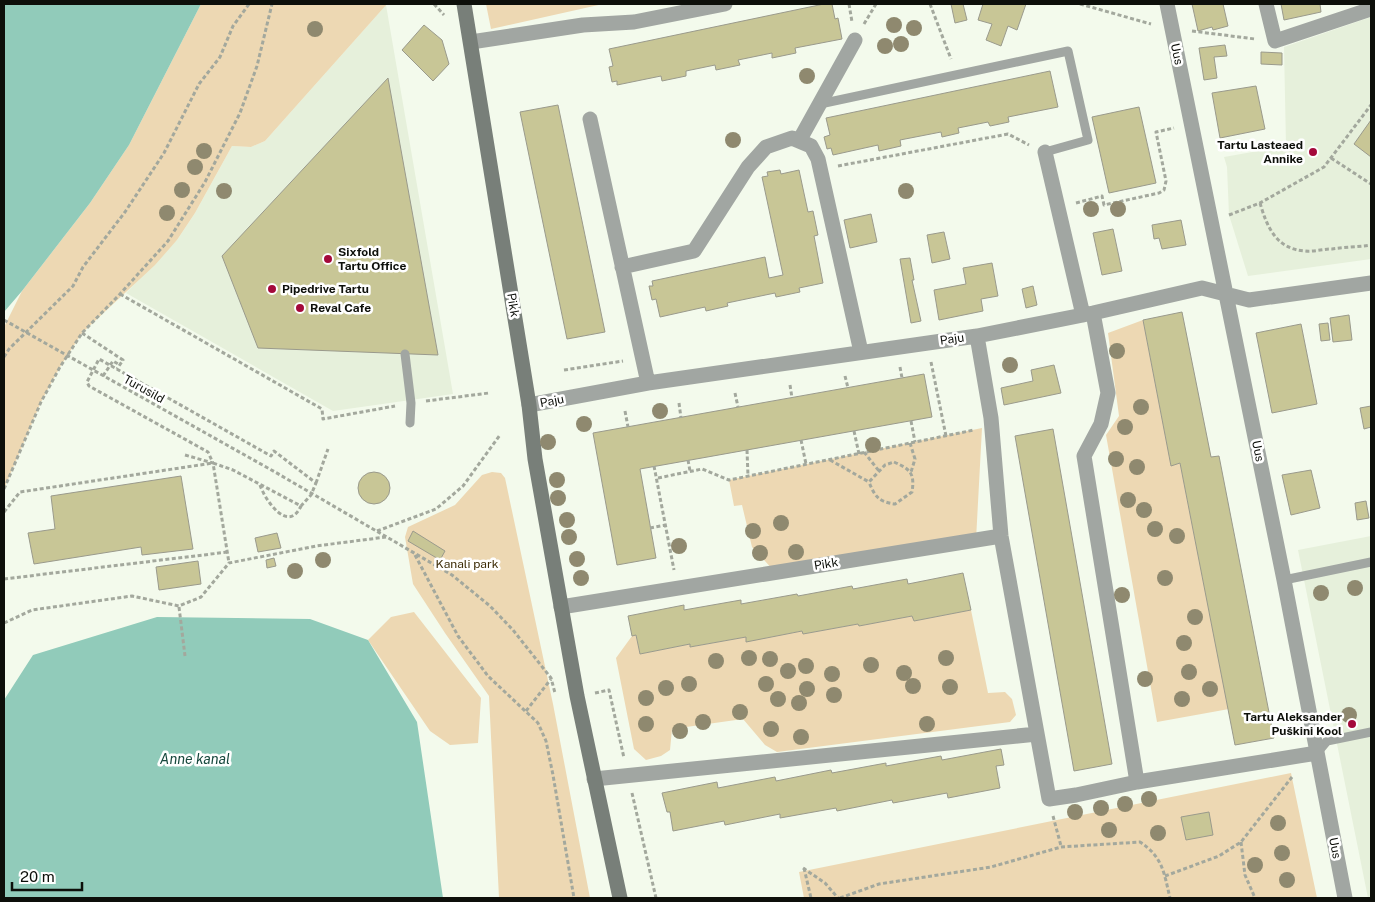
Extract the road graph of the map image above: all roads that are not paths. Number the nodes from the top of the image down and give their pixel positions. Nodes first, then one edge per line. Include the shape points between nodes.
1 (464, 4) edge
2 (724, 4) edge
3 (1166, 4) edge
4 (1266, 4) edge
5 (1371, 10) edge
6 (855, 40) dead end
7 (471, 42) junction
8 (820, 104) junction
9 (590, 119) dead end
10 (799, 141) junction
11 (1046, 152) joint
12 (622, 267) junction
13 (1371, 283) edge
14 (1227, 295) junction
15 (1088, 314) junction
16 (977, 336) junction
17 (861, 352) junction
18 (405, 354) dead end
19 (648, 383) junction
20 (529, 405) junction
21 (410, 423) dead end
22 (1001, 536) junction
23 (1371, 562) edge
24 (1284, 580) junction
25 (561, 607) junction
26 (1371, 732) edge
27 (1037, 734) junction
28 (1317, 753) junction
29 (594, 779) junction
30 (1137, 782) junction
31 (620, 898) edge
32 (1345, 898) edge

1 - 7 street, Pikk
2 - 7 street via 634,22 583,25
3 - 14 street, Uus
4 - 5 street via 1274,41
6 - 8 street
7 - 20 street, Pikk
8 - 10 street
8 - 11 lane via 1068,51 1088,140
9 - 12 street
10 - 12 street via 792,138 766,147 748,167 694,251
10 - 17 street via 811,146 818,159
11 - 15 street
12 - 19 street
13 - 14 street, Paju via 1249,300
14 - 15 street, Paju via 1202,288
14 - 24 street, Uus
15 - 16 street, Paju
15 - 30 street via 1108,393 1101,424 1084,456
16 - 17 street, Paju
16 - 22 street
17 - 19 street, Paju
18 - 21 lane
19 - 20 street, Paju
20 - 25 street, Pikk via 534,459
22 - 25 street, Pikk
22 - 27 street
23 - 24 lane
24 - 28 street, Uus
25 - 29 street, Pikk
26 - 28 lane via 1327,741
27 - 29 street
27 - 30 street via 1049,799
28 - 30 street
28 - 32 street, Uus
29 - 31 street, Pikk

